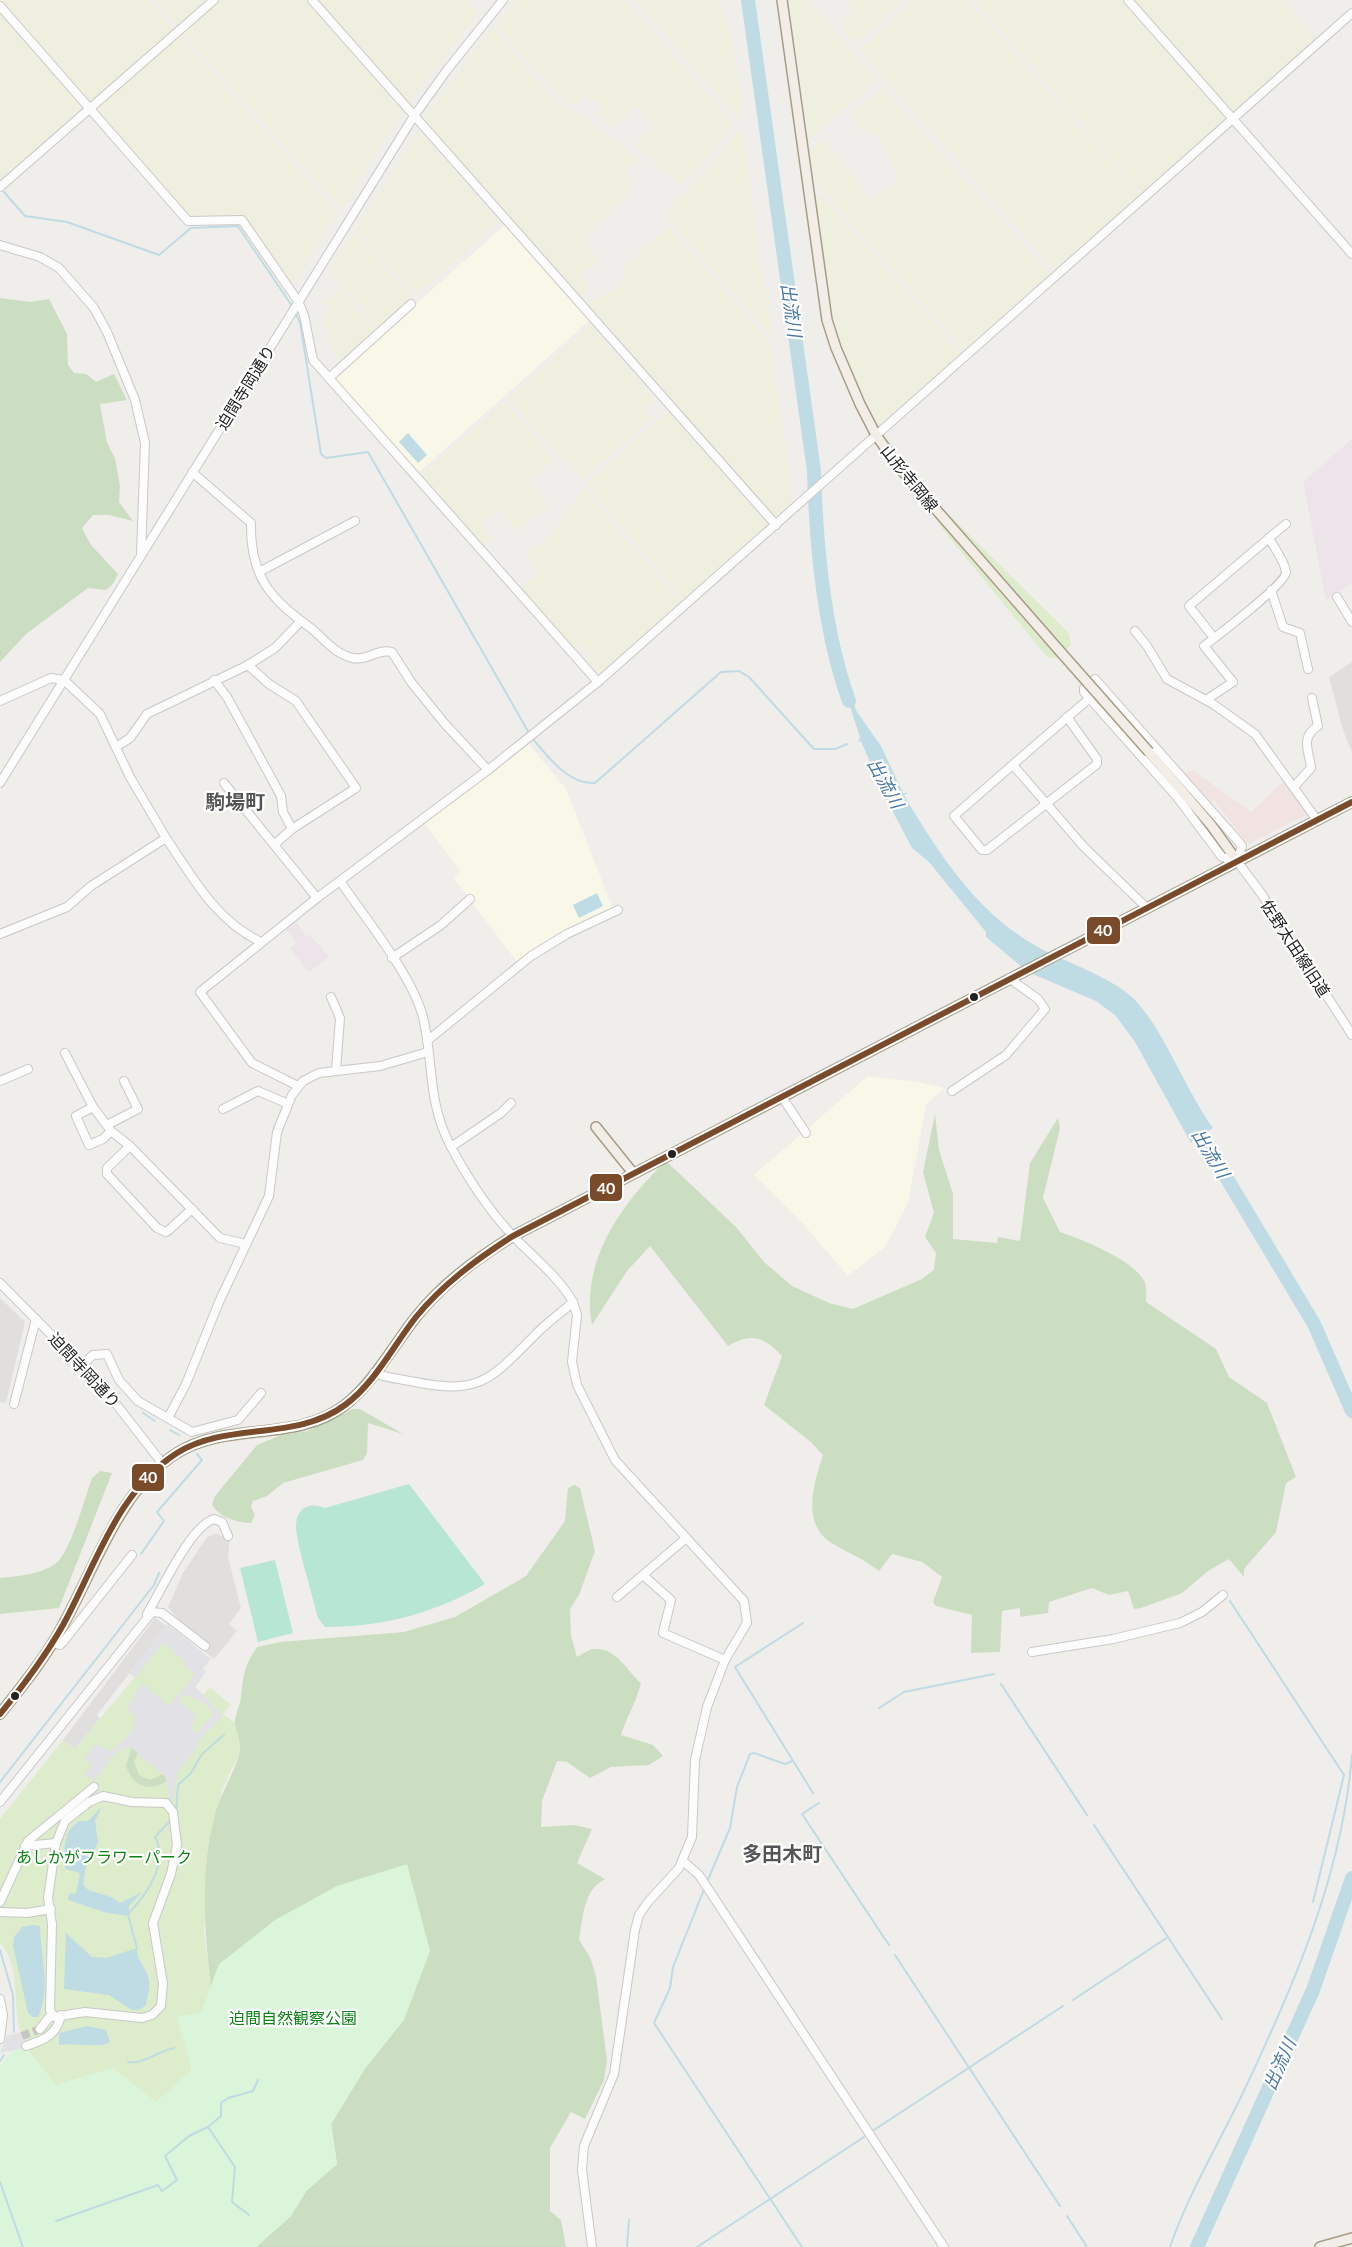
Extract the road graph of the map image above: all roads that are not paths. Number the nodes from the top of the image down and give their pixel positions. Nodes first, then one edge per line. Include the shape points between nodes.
1 (214, 0) edge
2 (312, 0) edge
3 (503, 0) edge
4 (782, 0) edge
5 (1128, 0) edge
6 (0, 6) edge
7 (1352, 13) edge
8 (91, 109) junction
9 (414, 116) junction
10 (1233, 118) junction
11 (0, 187) edge
12 (0, 245) edge
13 (1352, 254) edge
14 (298, 301) junction
15 (411, 304) dead end
16 (329, 378) junction
17 (876, 435) junction
18 (192, 472) junction
19 (355, 521) dead end
20 (1286, 524) dead end
21 (776, 525) junction
22 (1269, 538) junction
23 (141, 556) junction
24 (259, 572) junction
25 (1271, 590) junction
26 (1337, 597) dead end
27 (300, 622) junction
28 (1352, 622) edge
29 (1135, 632) dead end
30 (1215, 638) junction
31 (248, 665) junction
32 (1308, 669) dead end
33 (64, 680) junction
34 (214, 680) junction
35 (598, 682) junction
36 (1090, 698) junction
37 (1312, 698) dead end
38 (1206, 700) junction
39 (0, 701) edge
40 (1067, 717) junction
41 (116, 747) junction
42 (1013, 765) junction
43 (488, 770) junction
44 (0, 783) edge
45 (225, 783) dead end
46 (1294, 787) junction
47 (1352, 802) edge
48 (1046, 804) junction
49 (1317, 820) junction
50 (292, 829) junction
51 (166, 838) junction
52 (275, 844) junction
53 (1237, 861) junction
54 (340, 881) junction
55 (317, 898) junction
56 (470, 899) dead end
57 (1147, 908) junction
58 (618, 910) dead end
59 (0, 934) edge
60 (261, 942) junction
61 (392, 958) junction
62 (1009, 978) junction
63 (331, 997) dead end
64 (1352, 1035) edge
65 (427, 1041) junction
66 (428, 1052) junction
67 (65, 1053) dead end
68 (28, 1068) dead end
69 (336, 1070) junction
70 (0, 1081) edge
71 (124, 1081) dead end
72 (298, 1086) junction
73 (952, 1091) dead end
74 (782, 1097) junction
75 (286, 1103) junction
76 (511, 1103) dead end
77 (93, 1107) junction
78 (223, 1109) dead end
79 (596, 1127) dead end
80 (109, 1128) junction
81 (806, 1133) dead end
82 (130, 1146) junction
83 (451, 1147) junction
84 (633, 1173) junction
85 (192, 1209) junction
86 (513, 1236) junction
87 (246, 1244) junction
88 (0, 1283) edge
89 (573, 1302) junction
90 (36, 1319) junction
91 (82, 1365) junction
92 (374, 1373) junction
93 (261, 1393) dead end
94 (14, 1404) dead end
95 (168, 1418) junction
96 (162, 1463) junction
97 (228, 1536) dead end
98 (685, 1539) junction
99 (132, 1555) dead end
100 (644, 1576) junction
101 (1222, 1595) dead end
102 (617, 1597) dead end
103 (143, 1621) junction
104 (53, 1643) junction
105 (205, 1646) dead end
106 (1032, 1652) dead end
107 (725, 1660) junction
108 (0, 1714) edge
109 (97, 1797) junction
110 (0, 1802) edge
111 (56, 1844) junction
112 (25, 1846) junction
113 (683, 1861) junction
114 (0, 1902) edge
115 (51, 1909) junction
116 (0, 1912) edge
117 (0, 1999) edge
118 (51, 2015) junction
119 (61, 2015) junction
120 (40, 2029) tunnel mouth
121 (0, 2038) edge
122 (26, 2046) dead end
123 (1352, 2238) edge
124 (592, 2247) edge
125 (944, 2247) edge
126 (1320, 2247) edge

1 - 8 street
2 - 9 street
3 - 9 street, 迫間寺岡通り
4 - 17 main road, 山形寺岡線 via 827,320 847,377
5 - 10 street
6 - 8 street
7 - 10 street
8 - 11 street
8 - 14 street via 188,221 242,220
9 - 14 street, 迫間寺岡通り
9 - 21 street
10 - 13 street
10 - 17 street
12 - 23 street via 40,257 58,268 94,309 107,332 135,400 145,443
14 - 16 street via 310,354
14 - 18 street, 迫間寺岡通り
15 - 16 street
16 - 35 street
17 - 21 street
17 - 53 main road, 山形寺岡線, bridge via 913,485 1149,752
18 - 23 street, 迫間寺岡通り
18 - 24 street via 251,523 250,537
19 - 24 street
20 - 22 street
21 - 35 street
22 - 25 street via 1286,570 1284,579
22 - 30 street via 1189,606
23 - 33 street, 迫間寺岡通り
24 - 27 street via 271,595
25 - 30 street
25 - 32 street via 1283,627 1300,633
26 - 28 street
27 - 31 street via 275,648
27 - 43 street via 351,658 392,652 445,724
29 - 38 street via 1167,679
30 - 38 street via 1204,646 1233,682
31 - 34 street
31 - 50 street via 296,701 356,788
33 - 39 street via 51,678
33 - 41 street via 100,714
33 - 44 street, 迫間寺岡通り
34 - 41 street via 147,714 130,738
34 - 50 street via 281,796 283,812
35 - 43 street
36 - 40 street
36 - 53 street via 1177,797 1219,853
36 - 53 street via 1084,688 1095,679 1239,842 1242,846
37 - 46 street via 1318,726 1311,730 1306,742 1311,768
38 - 46 street via 1255,734
40 - 42 street
40 - 48 street via 1098,761
41 - 51 street
42 - 48 street
42 - 48 street via 954,816 980,849 987,849
43 - 54 street
45 - 52 street
46 - 49 street
47 - 49 main road
48 - 57 street
49 - 53 main road
50 - 52 street
51 - 59 street via 91,886 67,907
51 - 60 street via 210,904 241,933
52 - 55 street
53 - 57 main road
53 - 64 street, 佐野太田線旧道
54 - 55 street
54 - 61 street
55 - 60 street
56 - 61 street via 441,925
57 - 62 main road
58 - 65 street via 531,956
60 - 72 street via 200,992 252,1063
61 - 65 street via 420,1008
62 - 73 street via 1038,999 1045,1009 1006,1055
62 - 74 main road
63 - 69 street via 340,1018
65 - 66 street
66 - 69 street via 380,1066
66 - 83 street via 431,1091
67 - 77 street
68 - 70 street
69 - 72 street via 314,1075
71 - 80 street via 138,1109
72 - 75 street
74 - 81 street
74 - 84 main road
75 - 78 street via 258,1091
75 - 87 street via 277,1132 269,1196
76 - 83 street
77 - 80 street
77 - 80 street via 76,1116 89,1145 103,1139
79 - 84 main road
80 - 82 street
82 - 85 street
82 - 85 street via 107,1168 107,1174 157,1228 170,1230
83 - 86 street via 477,1192
84 - 86 main road
85 - 87 street via 220,1238
86 - 89 street
86 - 92 main road via 472,1263 438,1293
87 - 95 street
88 - 90 street, 迫間寺岡通り
89 - 92 street via 495,1375 482,1382 461,1387 425,1384
89 - 98 street via 577,1315 572,1362 577,1385 615,1460
90 - 91 street, 迫間寺岡通り
90 - 94 street
91 - 95 street via 93,1355 107,1354 119,1380 134,1397
91 - 96 street, 迫間寺岡通り
92 - 96 main road via 355,1397 333,1414 268,1431 217,1437 193,1444
93 - 95 street via 238,1420 192,1432
96 - 104 main road via 134,1492
97 - 103 street via 222,1522 207,1522 186,1548
98 - 100 street
98 - 107 street via 744,1601 747,1610 747,1623
99 - 104 street via 63,1642
100 - 102 street
100 - 107 street via 671,1600 663,1633
101 - 106 street via 1202,1612 1180,1623
103 - 105 street via 158,1610
103 - 110 street
104 - 108 main road
107 - 113 street via 707,1707 695,1760 692,1837
109 - 111 street via 65,1821
109 - 112 street via 94,1785
109 - 119 street via 166,1803 173,1812 177,1845 153,1923 163,1995 161,2006 142,2018 85,2012
111 - 112 street
111 - 115 street via 48,1898
112 - 114 street
113 - 124 street via 639,1915 614,2074 584,2146 582,2170
113 - 125 street via 699,1875
115 - 116 street
115 - 118 street
117 - 121 street
118 - 119 street
118 - 120 street
119 - 122 street via 56,2031
123 - 126 main road

